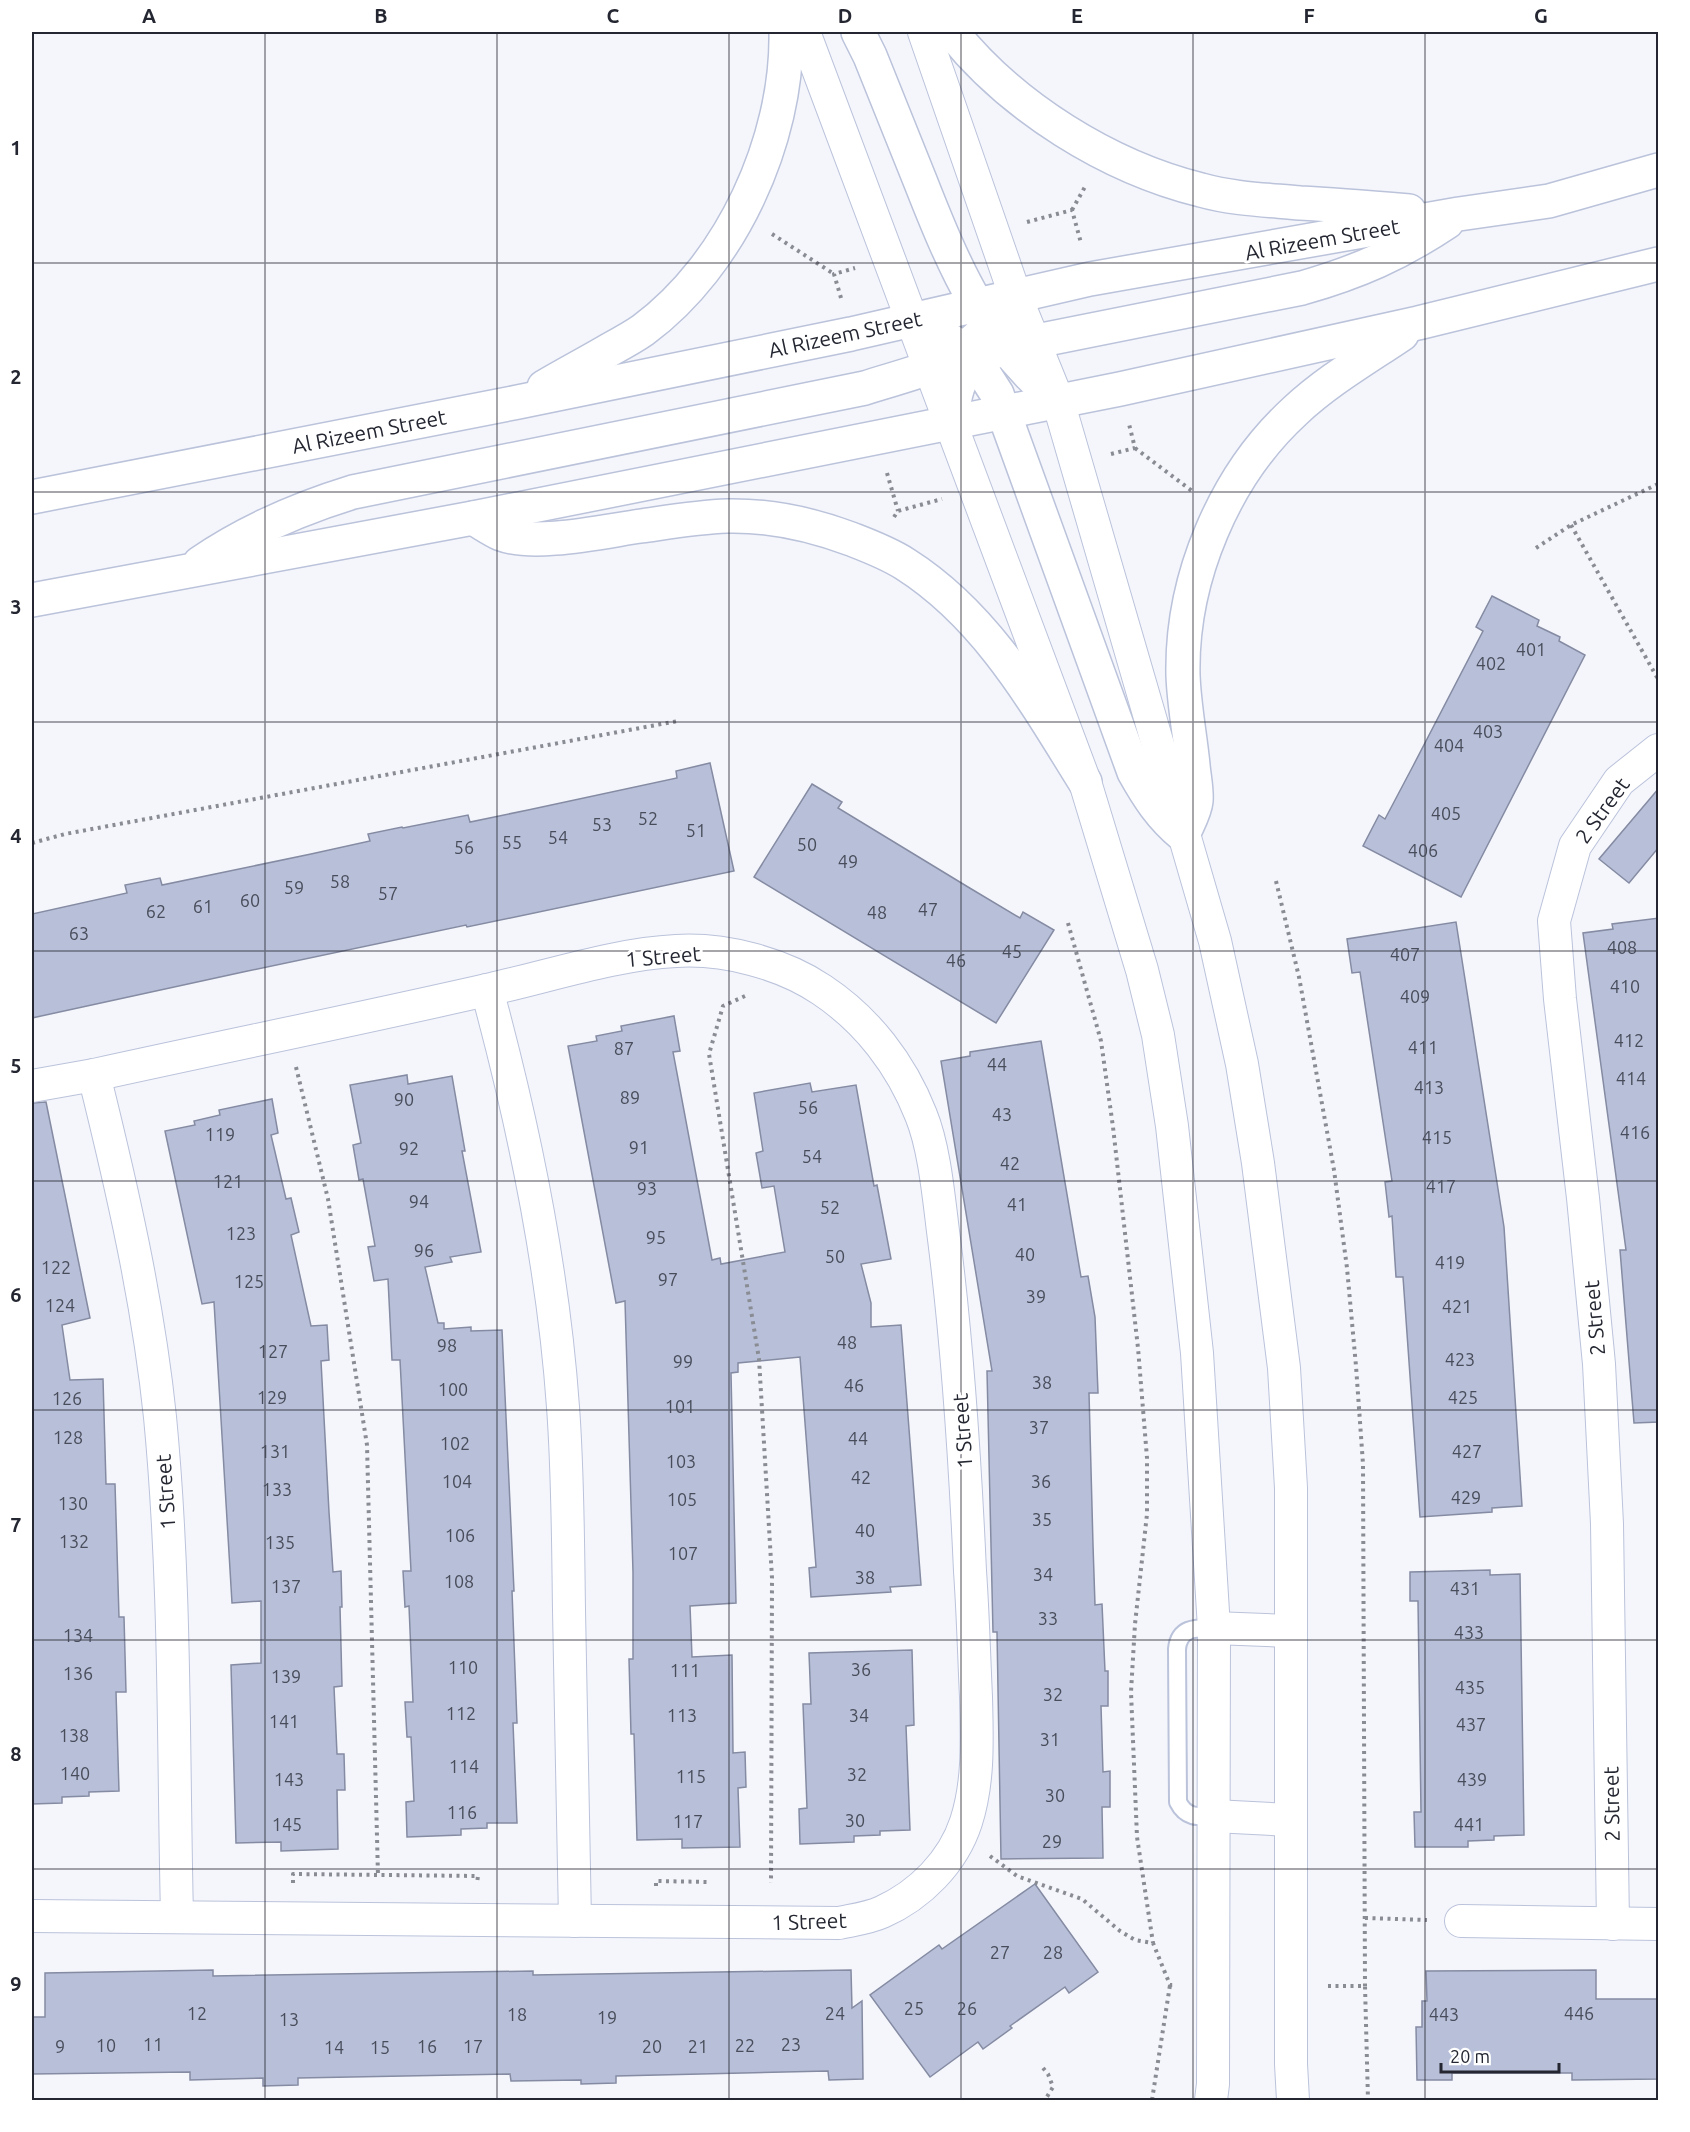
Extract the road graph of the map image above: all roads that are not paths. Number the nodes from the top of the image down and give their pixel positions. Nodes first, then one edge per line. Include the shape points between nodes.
1 (786, 32) edge
2 (804, 32) edge
3 (858, 32) edge
4 (924, 32) edge
5 (952, 32) edge
6 (1659, 170) edge
7 (1459, 214) junction
8 (1659, 264) edge
9 (1015, 296) junction
10 (913, 320) junction
11 (1418, 323) junction
12 (1001, 330) junction
13 (970, 355) junction
14 (930, 367) junction
15 (1058, 401) junction
16 (518, 402) junction
17 (1004, 412) junction
18 (951, 423) junction
19 (32, 497) edge
20 (473, 518) junction
21 (186, 572) junction
22 (32, 600) edge
23 (1659, 750) edge
24 (1085, 782) junction
25 (1184, 835) junction
26 (487, 990) junction
27 (94, 1075) junction
28 (32, 1086) edge
29 (1214, 1628) junction
30 (1290, 1631) junction
31 (1214, 1816) junction
32 (1291, 1820) junction
33 (32, 1916) edge
34 (177, 1916) junction
35 (575, 1921) junction
36 (1461, 1921) road end
37 (1613, 1924) junction
38 (1659, 1924) edge
39 (1211, 2100) edge
40 (1293, 2100) edge

1 - 16 street via 784,86 760,172 716,252 672,305 642,331
2 - 10 street
3 - 12 street via 945,244
4 - 9 street
5 - 7 street via 1030,106 1104,154 1156,176 1202,191 1261,200
6 - 7 street, Al Rizeem Street via 1549,201
7 - 9 street, Al Rizeem Street via 1090,279
7 - 12 street via 1376,264 1302,288
8 - 11 street
9 - 12 street, Al Rizeem Street
9 - 12 street
10 - 12 street, Al Rizeem Street
10 - 13 street
10 - 14 street
10 - 16 street, Al Rizeem Street
11 - 15 street
11 - 25 street via 1294,411 1240,475 1220,512 1192,591 1186,633 1184,674 1196,803
12 - 13 street
12 - 15 street via 1030,376
13 - 14 street
13 - 17 street via 988,377
13 - 18 street via 957,387
14 - 18 street
14 - 21 street via 865,388 353,492 279,517
15 - 17 street
15 - 25 street
16 - 19 street, Al Rizeem Street
17 - 18 street
17 - 25 street via 1134,772 1167,822
18 - 20 street
18 - 24 street
20 - 21 street
20 - 24 street via 502,534 524,539 726,516 773,518 818,527 876,549 942,590 975,622 1025,685
21 - 22 street
23 - 37 street, 2 Street via 1619,781 1575,846 1554,921 1599,1364 1607,1524
24 - 29 street via 1142,970 1158,1035 1172,1126 1197,1353
25 - 30 street via 1215,941 1242,1064 1260,1174 1284,1368 1291,1488
26 - 27 street, 1 Street
26 - 35 street via 532,1175 563,1406
26 - 35 street, 1 Street via 632,956 678,950 725,953 770,964 820,989 864,1024 899,1068 923,1118 935,1173 950,1286 960,1400 977,1742 975,1785 966,1826 946,1862 916,1893 880,1914 839,1923
27 - 28 street, 1 Street
27 - 34 street, 1 Street via 142,1290 159,1416 169,1531
29 - 30 street
29 - 31 street
30 - 32 street
31 - 32 street
31 - 39 street
32 - 40 street
33 - 34 street, 1 Street
34 - 35 street, 1 Street
36 - 37 street
37 - 38 street

